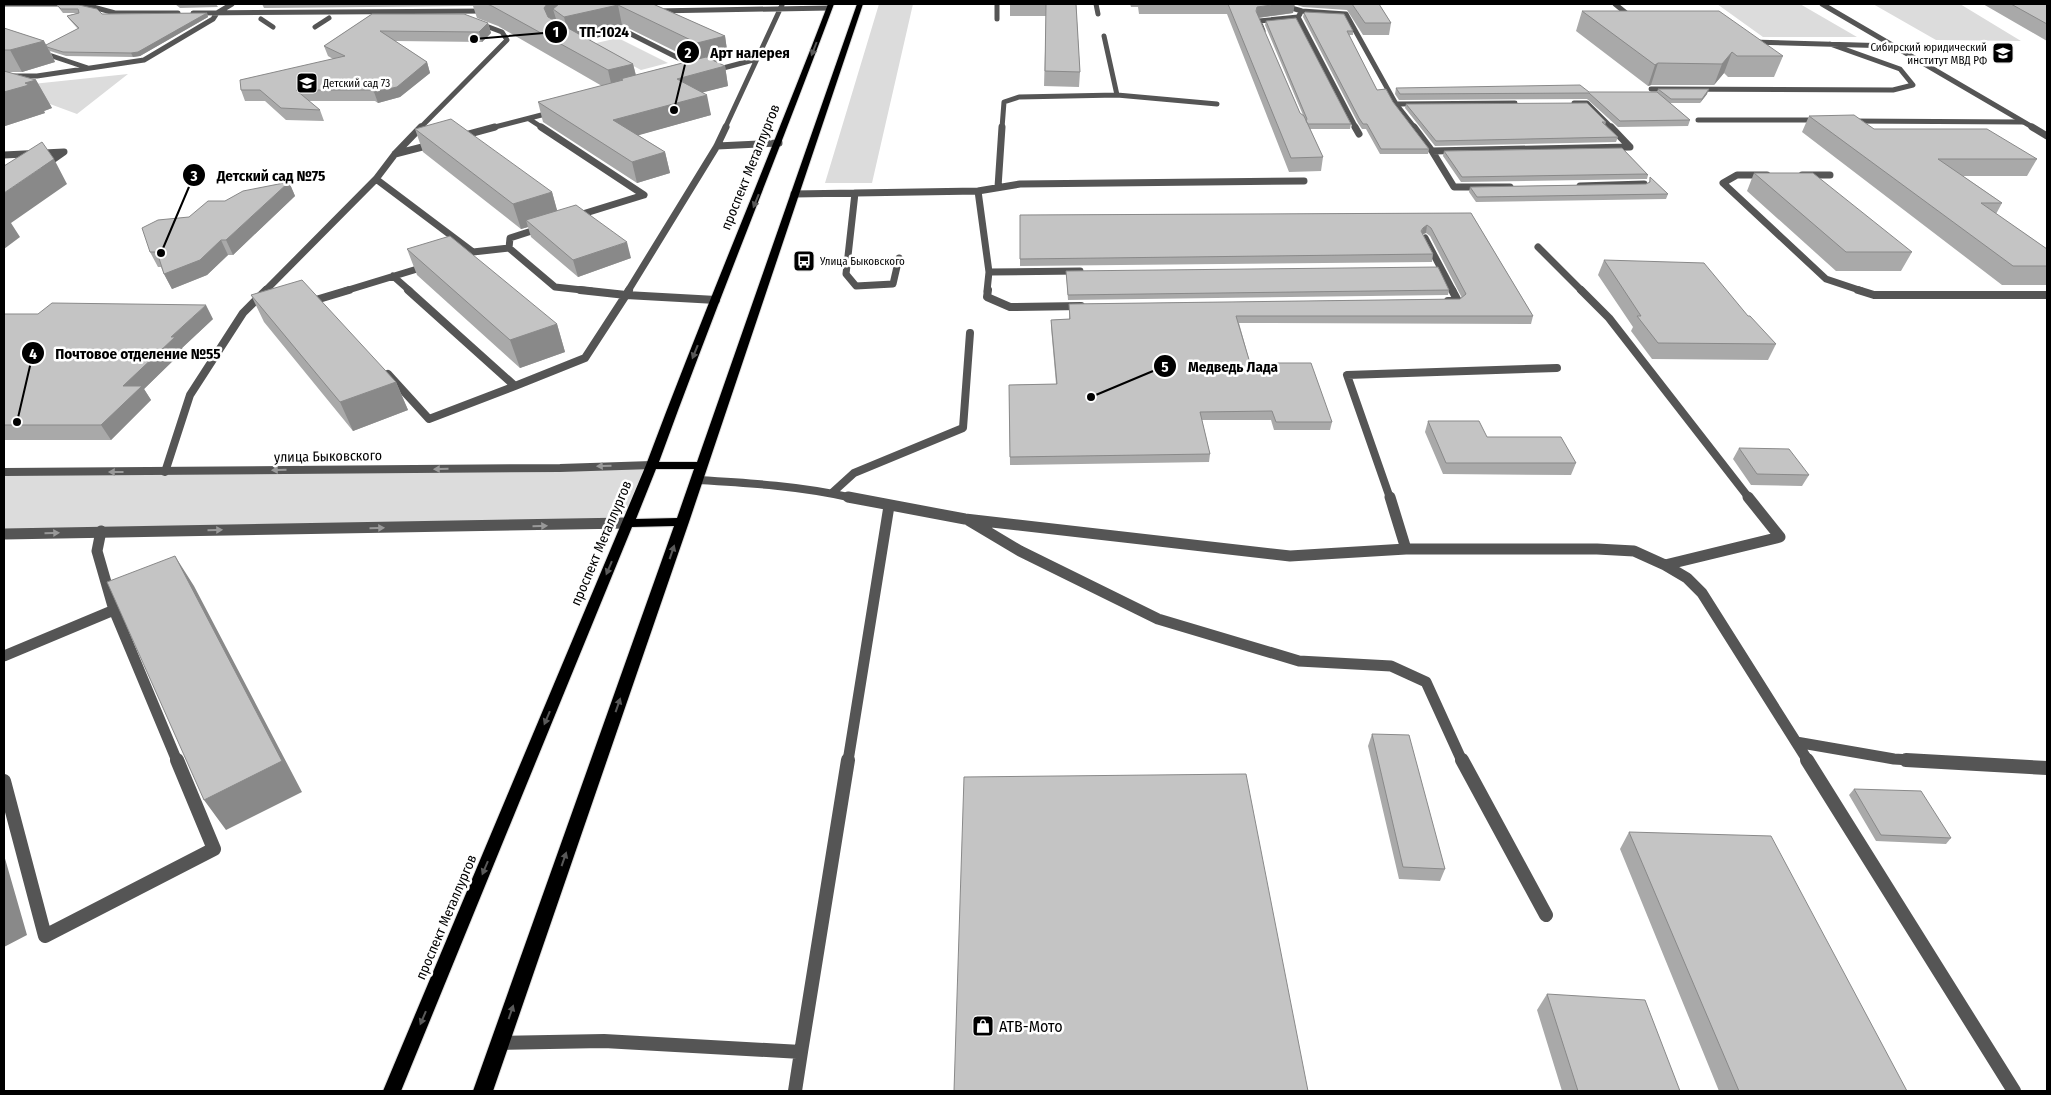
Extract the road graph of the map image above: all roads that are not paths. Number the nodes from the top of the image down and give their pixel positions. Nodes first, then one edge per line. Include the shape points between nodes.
1 (4, 4) edge
2 (232, 4) edge
3 (306, 4) edge
4 (347, 4) edge
5 (487, 4) edge
6 (860, 4) edge
7 (998, 4) edge
8 (1096, 4) edge
9 (1277, 4) edge
10 (1615, 4) edge
11 (1822, 4) edge
12 (99, 6) edge
13 (782, 6) edge
14 (830, 6) edge
15 (171, 9) dead end
16 (1302, 10) junction
17 (479, 11) junction
18 (499, 11) edge
19 (648, 11) edge
20 (293, 12) junction
21 (335, 12) junction
22 (176, 13) junction
23 (217, 13) junction
24 (1098, 14) dead end
25 (1631, 17) edge
26 (329, 18) junction
27 (1298, 18) junction
28 (213, 19) junction
29 (261, 19) junction
30 (347, 19) dead end
31 (997, 19) dead end
32 (273, 27) dead end
33 (315, 27) dead end
34 (1104, 36) dead end
35 (1266, 39) edge
36 (1746, 42) edge
37 (1830, 44) junction
38 (576, 46) edge
39 (1892, 46) junction
40 (30, 49) dead end
41 (757, 59) junction
42 (91, 69) junction
43 (4, 76) edge
44 (1651, 89) edge
45 (1117, 94) junction
46 (1520, 103) edge
47 (1568, 103) edge
48 (1217, 104) dead end
49 (1396, 104) junction
50 (557, 111) edge
51 (530, 118) junction
52 (1698, 120) dead end
53 (1826, 120) edge
54 (1845, 120) edge
55 (2022, 122) junction
56 (1359, 134) dead end
57 (2047, 136) edge
58 (460, 137) junction
59 (451, 139) edge
60 (442, 142) edge
61 (468, 142) edge
62 (779, 144) junction
63 (717, 146) junction
64 (1432, 151) junction
65 (395, 154) junction
66 (4, 155) edge
67 (34, 173) edge
68 (1774, 175) edge
69 (1793, 175) edge
70 (1830, 175) dead end
71 (376, 179) junction
72 (1304, 181) edge
73 (1644, 184) edge
74 (1521, 186) edge
75 (1568, 186) edge
76 (998, 188) junction
77 (978, 191) junction
78 (794, 194) junction
79 (855, 194) junction
80 (570, 218) edge
81 (545, 226) edge
82 (1425, 238) edge
83 (1538, 247) dead end
84 (509, 248) junction
85 (473, 252) junction
86 (899, 258) dead end
87 (446, 260) edge
88 (438, 263) edge
89 (1441, 267) junction
90 (1431, 268) edge
91 (1087, 271) edge
92 (988, 272) junction
93 (393, 276) junction
94 (626, 295) junction
95 (2047, 295) edge
96 (319, 300) junction
97 (716, 300) junction
98 (1438, 301) edge
99 (300, 304) edge
100 (1090, 306) edge
101 (326, 308) edge
102 (252, 311) edge
103 (243, 313) junction
104 (970, 333) dead end
105 (1557, 368) dead end
106 (384, 370) edge
107 (515, 386) junction
108 (652, 465) junction
109 (702, 466) junction
110 (4, 472) edge
111 (165, 472) junction
112 (697, 480) junction
113 (832, 493) junction
114 (889, 506) junction
115 (965, 519) junction
116 (682, 522) junction
117 (628, 523) junction
118 (101, 531) junction
119 (4, 534) edge
120 (1406, 549) junction
121 (1665, 565) junction
122 (114, 610) junction
123 (4, 656) edge
124 (1796, 742) junction
125 (2047, 768) edge
126 (4, 781) edge
127 (1546, 915) dead end
128 (500, 1043) junction
129 (801, 1052) junction
130 (392, 1091) edge
131 (483, 1091) edge
132 (795, 1091) edge
133 (2014, 1091) edge

1 - 12 street
2 - 23 street
3 - 20 street
4 - 21 street
5 - 17 street
6 - 78 main road
7 - 31 street
8 - 24 street
9 - 16 street
10 - 25 street
11 - 39 street
12 - 22 street via 115,13
13 - 14 street
13 - 19 street
13 - 41 street
14 -> 62 main road, проспект Металлургов
15 - 22 street
16 - 27 street
16 - 49 street via 1346,14
17 - 18 street
17 - 21 street
17 - 65 street via 471,18 502,32 507,40
20 - 21 street
20 - 23 street
22 - 23 street
23 - 28 street
26 - 29 street
26 - 30 street
26 - 33 street
27 - 35 street via 1259,22
27 - 56 street
28 - 29 street
28 - 42 street via 144,60
29 - 32 street
34 - 45 street
36 - 37 street
37 - 39 street
37 - 44 street via 1900,68 1914,85 1893,90
38 - 41 street via 568,42 621,29 706,72
39 - 55 street
40 - 42 street
41 - 63 street
42 - 43 street via 38,76
45 - 48 street
45 - 76 street via 1019,98 1004,102
46 - 49 street
47 - 64 street via 1587,103 1630,147
49 - 64 street
50 - 51 street
51 - 58 street
51 - 80 street via 644,195
52 - 53 street
54 - 55 street
55 - 57 street
58 - 59 street
58 - 61 street
60 - 65 street
62 - 63 street
62 -> 97 main road, проспект Металлургов
63 - 94 street
64 - 74 street via 1454,187
65 - 71 street
66 - 67 street via 64,152
68 - 95 street via 1737,175 1723,183 1826,279 1874,295
69 - 70 street
71 - 85 street
71 - 103 street
72 - 76 street via 1020,184
73 - 75 street
76 - 77 street
77 - 79 street
77 - 92 street
78 - 79 street
78 - 109 main road
79 - 86 street via 846,274 856,286 893,284
81 - 84 street via 510,238
82 - 89 street
83 - 121 street via 1609,318 1780,537
84 - 85 street
84 - 94 street via 555,287
85 - 87 street
88 - 93 street
89 - 90 street
89 - 98 street via 1458,301
91 - 92 street
92 - 100 street via 987,297 1010,307
93 - 96 street
93 - 107 street
94 - 97 street
94 - 107 street via 585,358
96 - 99 street
96 - 101 street
97 -> 108 main road, проспект Металлургов
102 - 103 street
103 - 111 street via 190,395
104 - 113 street via 963,428 854,473
105 - 120 street via 1347,375
106 - 107 street via 429,419
108 - 109 main road
108 -> 111 street, улица Быковского
108 - 117 main road, проспект Металлургов
109 - 112 main road
111 -> 110 street, улица Быковского
112 - 113 street
112 - 116 main road
113 - 114 street
114 - 115 street
114 - 129 street
115 - 120 street via 1290,556
115 - 127 street via 1020,551 1158,619 1220,640 1299,660 1390,666 1426,682 1452,742
116 - 117 main road
128 -> 116 main road
118 -> 117 street
117 -> 130 main road, проспект Металлургов
119 -> 118 street
118 - 122 street via 96,551
120 - 121 street via 1597,548 1634,551
121 - 124 street via 1702,592
122 - 123 street
122 - 126 street via 214,849 45,936
124 - 125 street via 1894,759
124 - 133 street
128 - 129 street via 604,1041
128 - 131 main road
129 - 132 street

